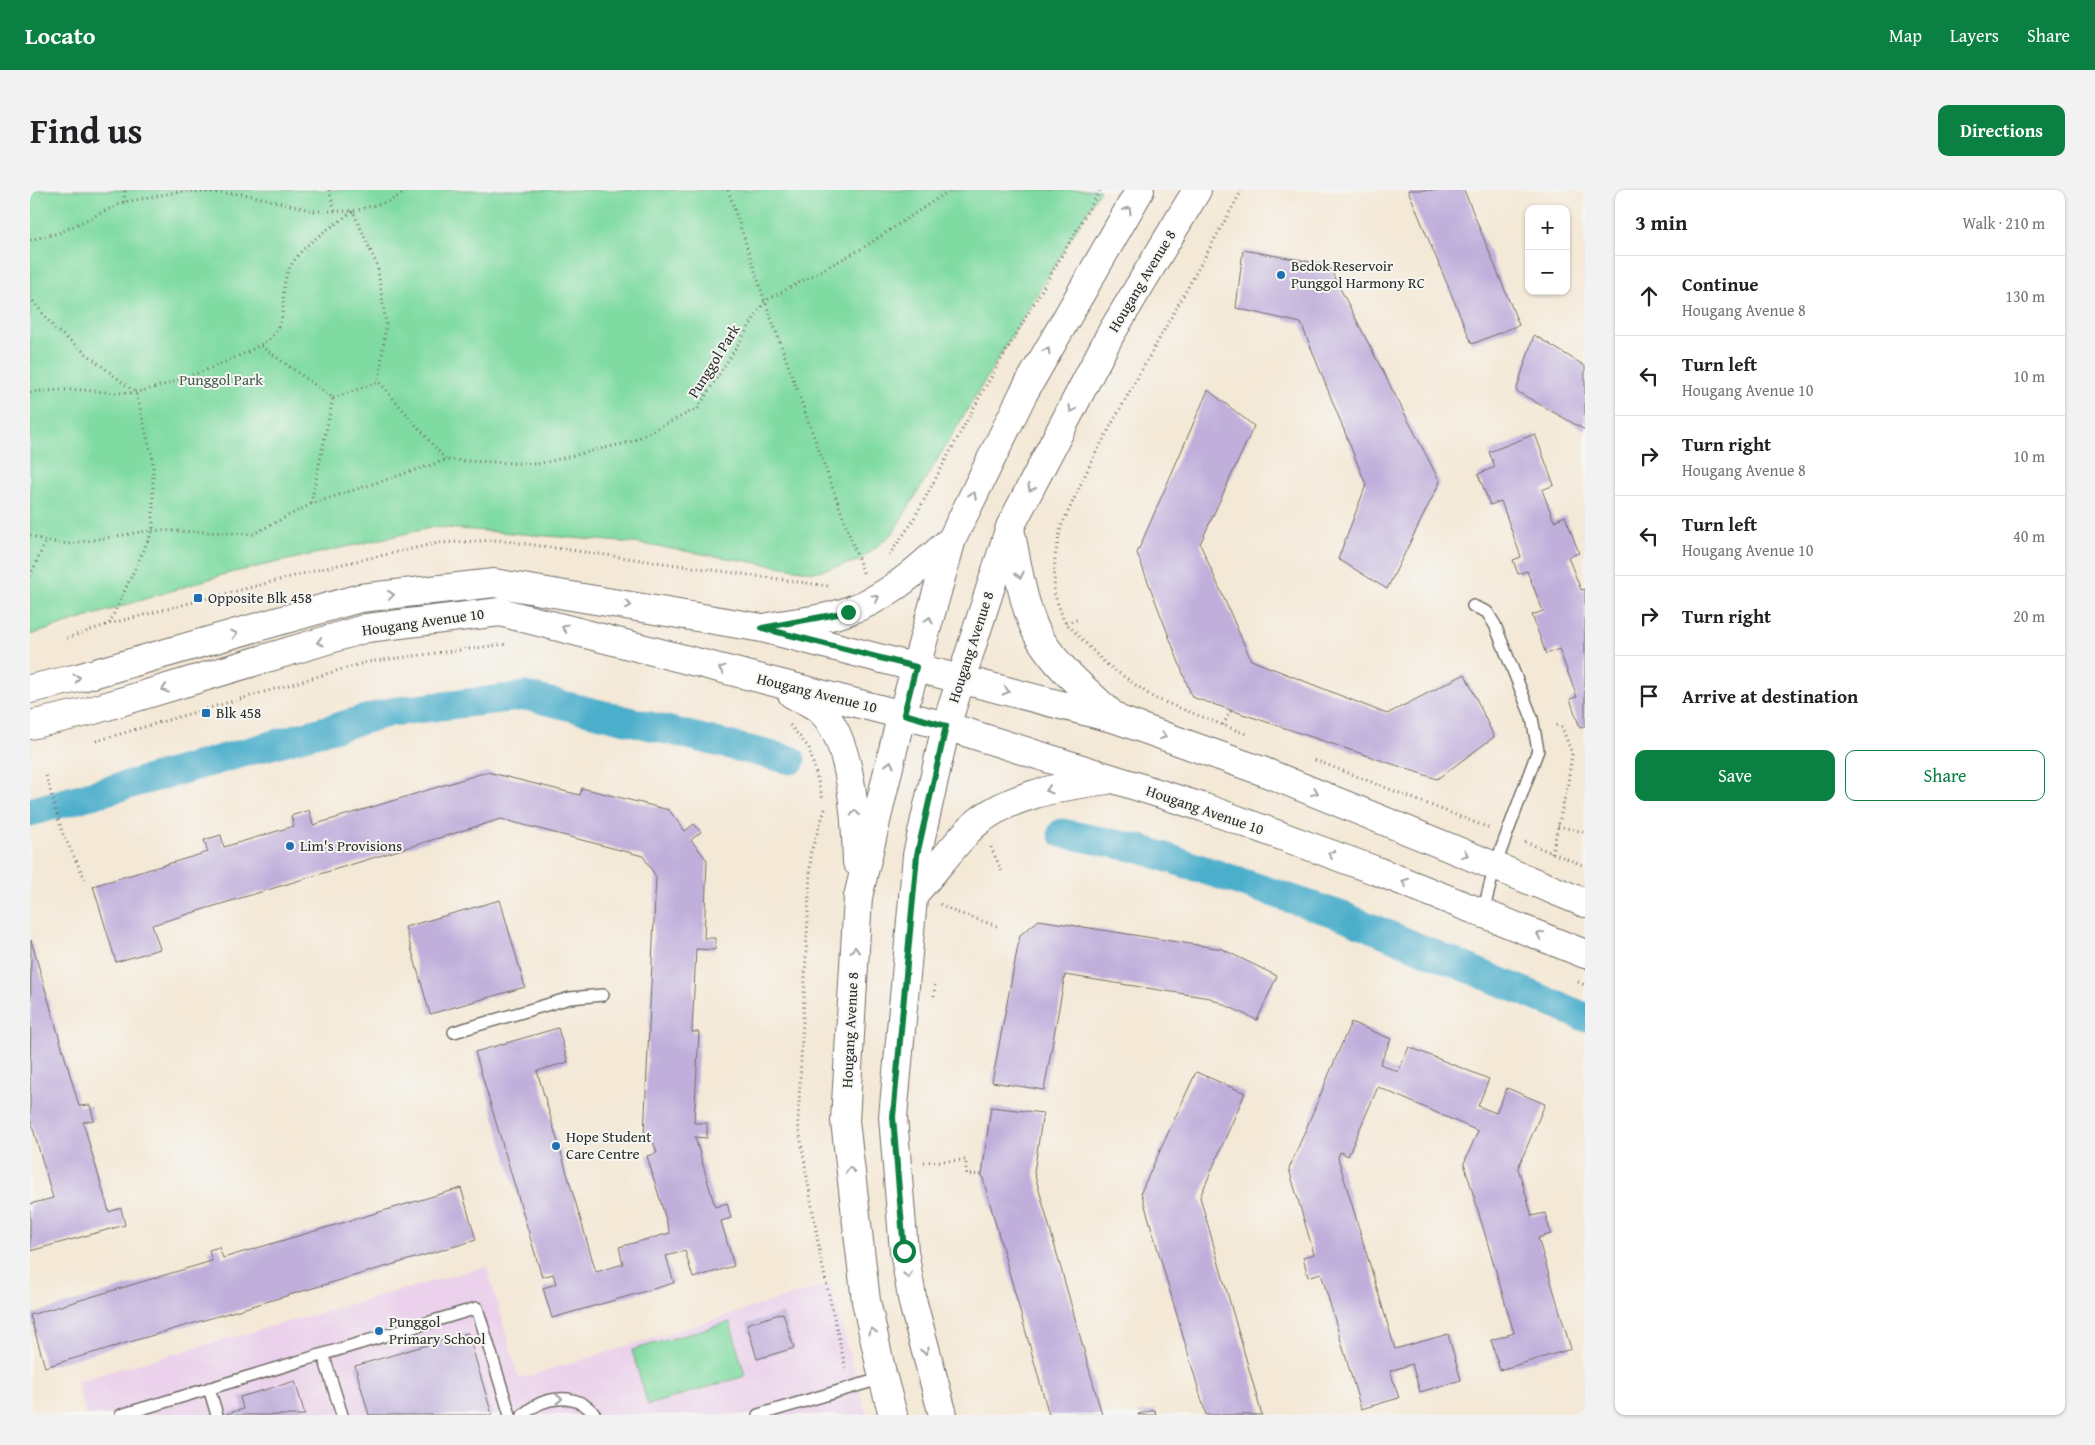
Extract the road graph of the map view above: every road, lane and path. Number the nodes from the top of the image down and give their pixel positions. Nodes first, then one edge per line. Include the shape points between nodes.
1 (126, 190) edge
2 (329, 190) edge
3 (408, 190) edge
4 (728, 190) edge
5 (950, 190) edge
6 (1100, 190) edge
7 (1140, 190) edge
8 (1197, 190) edge
9 (1242, 190) edge
10 (124, 202) junction
11 (335, 211) junction
12 (353, 211) junction
13 (30, 240) edge
14 (30, 297) edge
15 (765, 301) junction
16 (260, 346) junction
17 (379, 382) junction
18 (30, 392) edge
19 (136, 392) junction
20 (333, 398) junction
21 (446, 460) junction
22 (311, 504) junction
23 (1010, 527) junction
24 (153, 530) junction
25 (30, 535) edge
26 (952, 539) junction
27 (46, 542) junction
28 (888, 556) dead end
29 (871, 574) dead end
30 (30, 576) edge
31 (1473, 606) dead end
32 (1079, 618) dead end
33 (1066, 623) junction
34 (109, 624) dead end
35 (762, 628) junction
36 (511, 643) dead end
37 (916, 667) junction
38 (959, 679) junction
39 (769, 681) junction
40 (30, 689) edge
41 (1231, 711) dead end
42 (904, 714) junction
43 (1532, 718) junction
44 (1119, 720) junction
45 (787, 722) dead end
46 (30, 725) edge
47 (1223, 725) junction
48 (946, 726) junction
49 (1250, 735) dead end
50 (95, 741) dead end
51 (1305, 757) dead end
52 (46, 776) dead end
53 (1115, 779) junction
54 (1558, 826) junction
55 (1584, 832) edge
56 (1507, 835) junction
57 (992, 850) dead end
58 (1552, 853) junction
59 (1495, 866) junction
60 (1585, 866) edge
61 (1002, 874) dead end
62 (85, 879) dead end
63 (943, 895) dead end
64 (913, 896) junction
65 (858, 897) junction
66 (939, 903) junction
67 (1585, 903) edge
68 (937, 910) dead end
69 (1483, 912) junction
70 (1000, 927) dead end
71 (1585, 954) edge
72 (935, 979) dead end
73 (1577, 982) dead end
74 (1585, 985) edge
75 (603, 995) dead end
76 (934, 997) dead end
77 (454, 1032) dead end
78 (920, 1162) dead end
79 (982, 1175) dead end
80 (324, 1354) junction
81 (882, 1378) junction
82 (209, 1388) junction
83 (850, 1388) junction
84 (121, 1415) edge
85 (217, 1415) edge
86 (342, 1415) edge
87 (510, 1415) edge
88 (523, 1415) edge
89 (595, 1415) edge
90 (758, 1415) edge
91 (893, 1415) edge
92 (943, 1415) edge

1 - 10 path
2 - 11 path
3 - 12 path via 390,201
4 - 15 path
5 - 15 path, Punggol Park via 863,248
6 - 28 path via 983,391 911,524
26 -> 7 main road, Hougang Avenue 8 via 1023,394
8 -> 23 main road, Hougang Avenue 8 via 1110,335
9 - 33 path via 1094,456 1061,527 1055,556 1054,593
10 - 11 path via 183,191 244,194 315,211
10 - 13 path via 59,233
11 - 12 path
12 - 16 path via 294,261 286,280 280,323
12 - 17 path via 377,265 386,323
14 - 19 path via 55,329
15 - 21 path, Punggol Park via 698,408 689,413 630,442 538,464
15 - 29 path via 865,578
16 - 19 path via 216,366
16 - 20 path
17 - 20 path
17 - 21 path
18 - 19 path
19 - 24 path via 153,460
20 - 22 path
21 - 22 path, Punggol Park
22 - 24 path, Punggol Park via 253,534
23 - 38 main road, Hougang Avenue 8
23 -> 44 main road via 1024,595 1039,636 1063,668
24 - 27 path, Punggol Park via 68,544
24 - 34 path
25 - 27 path, Punggol Park
35 -> 26 main road via 848,612 904,582
37 -> 26 main road, Hougang Avenue 8
27 - 30 path
31 - 43 lane via 1487,612 1495,625
32 - 33 path
33 - 47 path via 1105,663 1154,698
35 - 37 main road, Hougang Avenue 10
40 -> 35 main road, Hougang Avenue 10 via 360,598 494,583
36 - 50 path via 366,662
37 - 38 main road, Hougang Avenue 10
37 - 42 main road, Hougang Avenue 8
38 -> 44 main road, Hougang Avenue 10
38 - 48 main road, Hougang Avenue 8
39 - 42 main road, Hougang Avenue 10
39 -> 46 main road, Hougang Avenue 10 via 500,612 367,628 87,712
65 -> 39 main road via 854,793 836,732 822,711
41 - 47 path
42 - 48 main road, Hougang Avenue 10
65 -> 42 main road, Hougang Avenue 8
43 - 54 path via 1562,727 1572,754
43 - 56 lane via 1538,750
44 -> 59 main road, Hougang Avenue 10 via 1262,771
45 - 83 path via 809,748 825,809 811,852 798,1124 821,1260
47 - 49 path
48 - 53 main road, Hougang Avenue 10
48 - 64 main road, Hougang Avenue 8 via 917,855
51 - 56 path
52 - 62 path via 62,832
53 -> 64 main road via 1055,787 1002,806 969,830
69 -> 53 main road, Hougang Avenue 10 via 1205,808
54 - 55 path
54 - 58 path
56 - 58 path
56 - 59 lane
57 - 61 path
58 - 60 path
59 - 67 main road, Hougang Avenue 10
59 - 69 lane
63 - 66 path
64 -> 92 main road, Hougang Avenue 8 via 893,1117 904,1251 913,1303
81 -> 65 main road, Hougang Avenue 8 via 866,1302 845,1121
66 - 68 path
66 - 70 path via 955,912
71 -> 69 main road, Hougang Avenue 10
72 - 76 path
73 - 74 path
75 - 77 lane via 570,998
78 - 79 path via 966,1160 966,1174
80 - 82 lane
80 - 86 lane
80 - 87 lane via 477,1308
81 - 83 lane
81 - 91 main road, Hougang Avenue 8
82 - 84 lane
82 - 85 lane
83 - 90 lane
88 -> 89 lane via 538,1403 556,1398 574,1400

